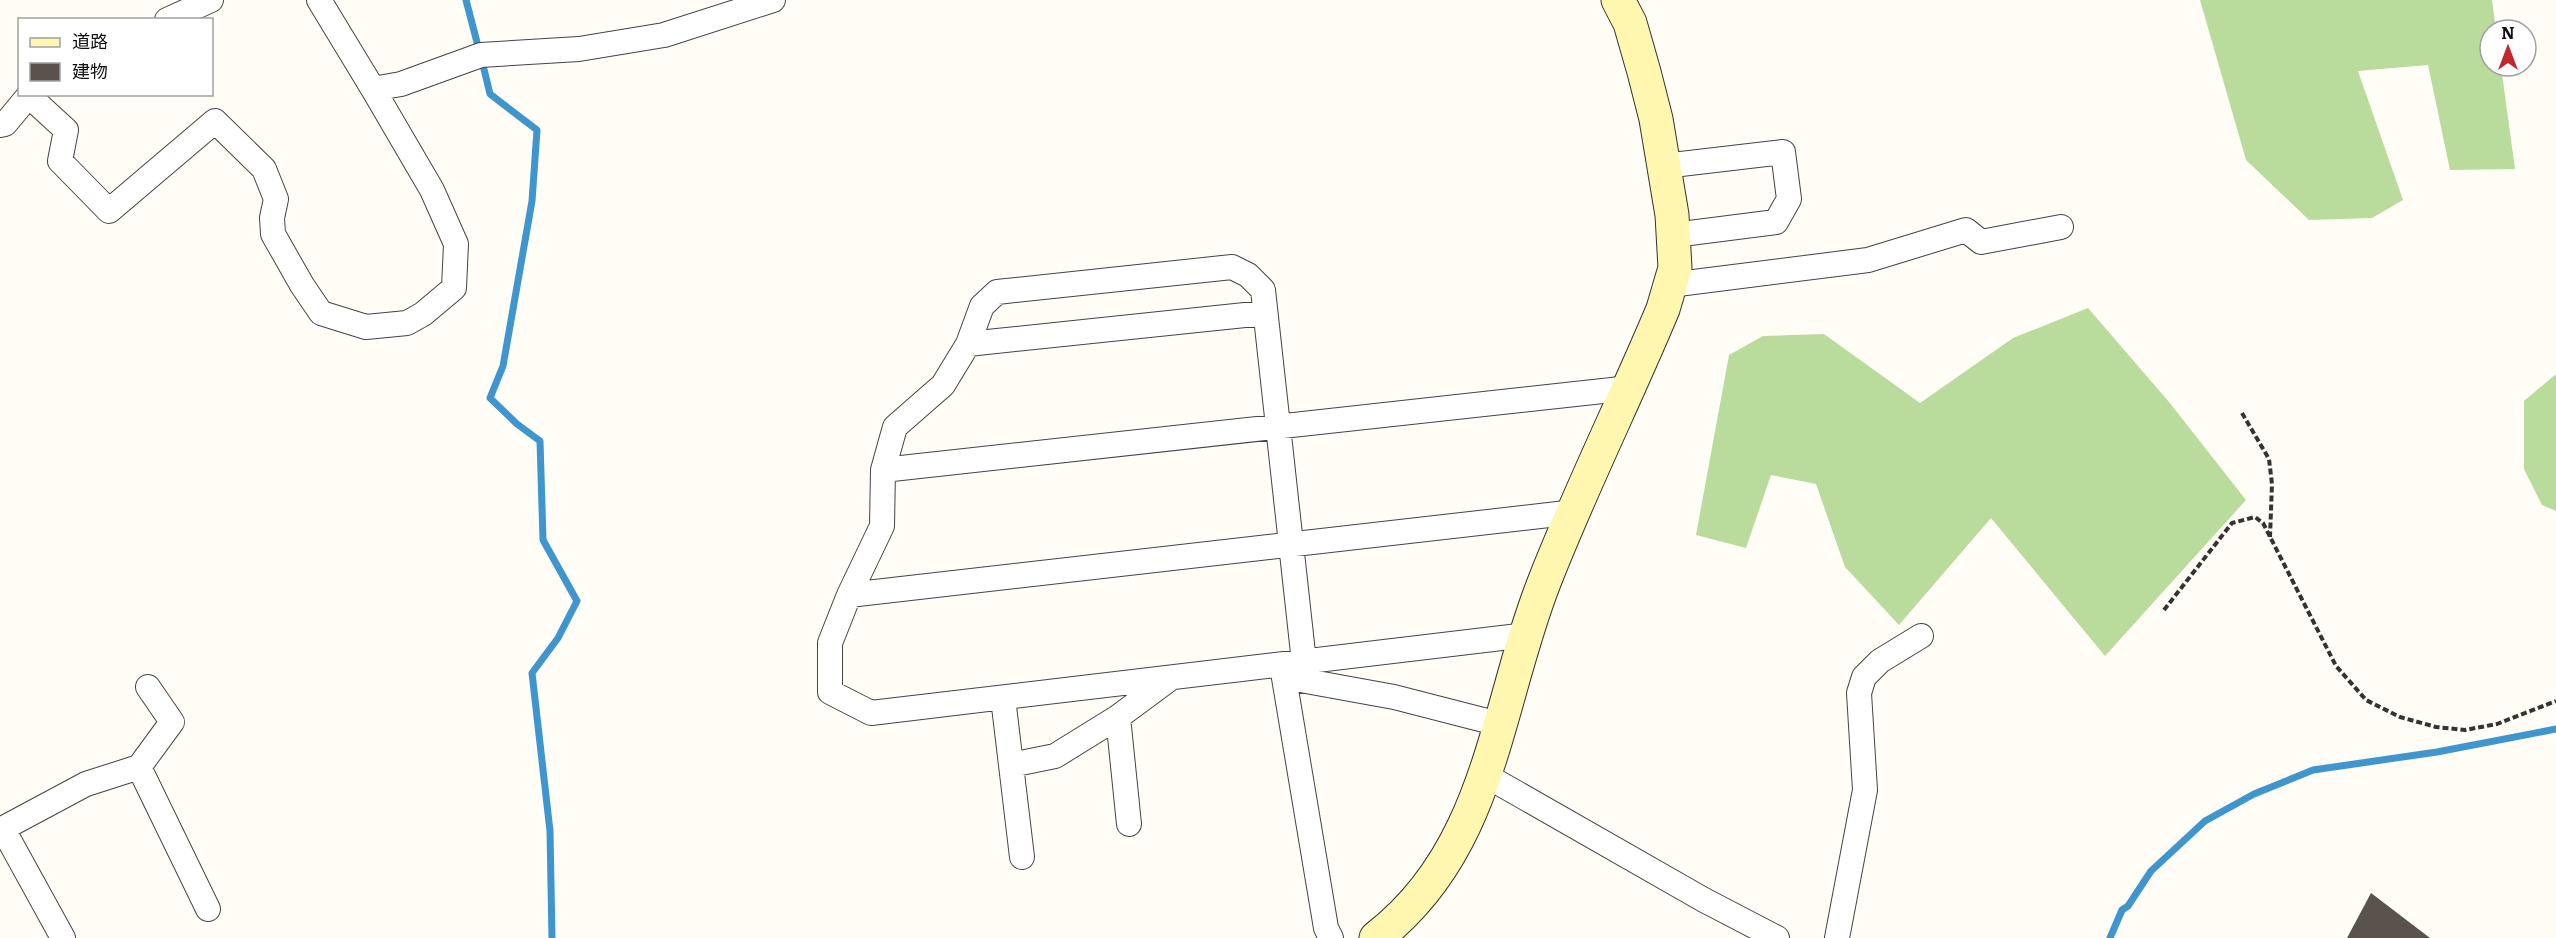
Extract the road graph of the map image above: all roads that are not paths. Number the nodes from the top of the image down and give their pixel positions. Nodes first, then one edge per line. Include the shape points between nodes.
1 (211, 0) edge
2 (320, 0) edge
3 (773, 0) edge
4 (1618, 0) edge
5 (171, 18) edge
6 (373, 89) junction
7 (28, 96) edge
8 (30, 96) edge
9 (0, 125) edge
10 (1664, 166) junction
11 (2061, 227) dead end
12 (1674, 235) junction
13 (1670, 285) junction
14 (1264, 313) junction
15 (968, 344) junction
16 (1630, 388) junction
17 (1279, 427) junction
18 (883, 470) junction
19 (1575, 512) junction
20 (1293, 543) junction
21 (849, 595) junction
22 (1527, 635) junction
23 (1922, 636) dead end
24 (1290, 668) junction
25 (1170, 679) junction
26 (148, 687) dead end
27 (1003, 698) junction
28 (1118, 717) junction
29 (1499, 724) junction
30 (1011, 765) junction
31 (139, 767) junction
32 (1485, 775) junction
33 (1129, 824) dead end
34 (1, 829) edge
35 (1022, 857) dead end
36 (208, 909) dead end
37 (63, 938) edge
38 (1331, 938) edge
39 (1376, 938) edge
40 (1777, 938) edge
41 (1837, 938) edge

1 - 5 street
2 - 6 street
3 - 6 street via 664,35 579,49 482,55 401,84
4 - 10 street via 1630,23 1644,72
6 - 8 street via 432,189 452,233 456,275 454,288 423,314 407,323 366,327 321,313 273,234 276,199 264,169 215,121 109,212 60,161 66,130
7 - 9 street
10 - 12 street
10 - 12 street via 1783,152 1789,199 1776,222
11 - 13 street via 1981,242 1966,230 1868,260
12 - 13 street via 1675,268
13 - 16 street
14 - 15 street
14 - 15 street via 1263,290 1248,274 1232,267 997,292 982,306
14 - 17 street
15 - 18 street via 943,386 895,427
16 - 17 street
16 - 19 street
17 - 18 street
17 - 20 street
18 - 21 street via 882,526
19 - 20 street
19 - 22 street via 1544,581
20 - 21 street
20 - 24 street
21 - 27 street via 830,643 830,692 871,713
22 - 24 street
22 - 29 street
23 - 41 street via 1880,661 1864,676 1859,693 1865,790
24 - 25 street
24 - 29 street
24 - 38 street via 1326,928
25 - 27 street
25 - 28 street
26 - 31 street via 172,722
27 - 30 street
28 - 30 street via 1055,756
28 - 33 street
29 - 32 street
30 - 35 street
31 - 34 street via 86,784
31 - 36 street
32 - 39 street via 1463,833 1437,877 1401,919
32 - 40 street
34 - 37 street

